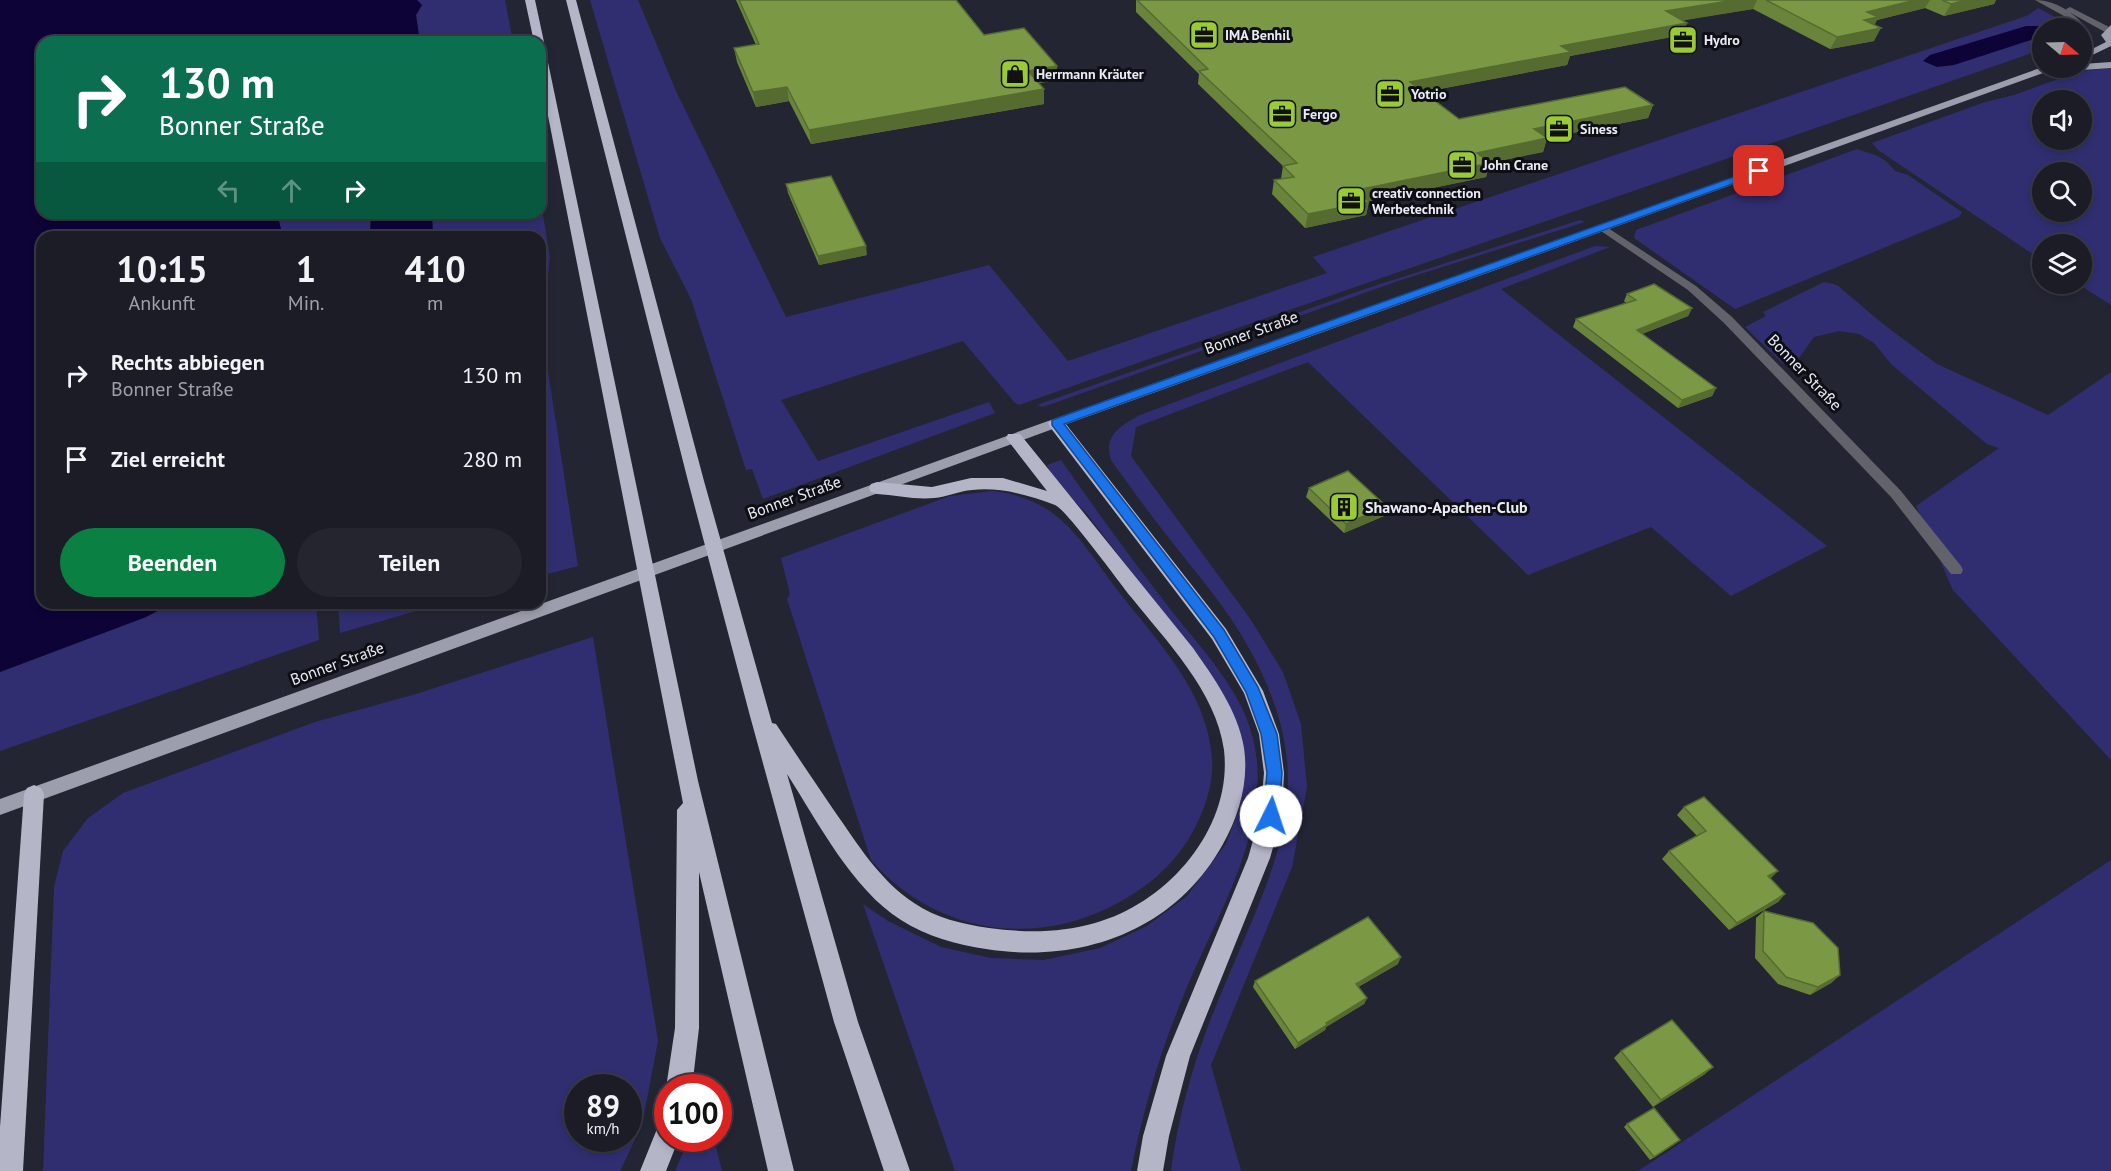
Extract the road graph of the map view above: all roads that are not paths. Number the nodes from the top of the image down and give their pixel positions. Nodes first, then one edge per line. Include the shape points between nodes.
1 (530, 0) edge
2 (571, 0) edge
3 (2039, 0) edge
4 (2051, 0) edge
5 (2066, 0) edge
6 (2107, 17) dead end
7 (2073, 18) edge
8 (2109, 29) edge
9 (538, 36) edge
10 (2111, 43) edge
11 (2092, 53) edge
12 (2111, 55) edge
13 (2092, 56) edge
14 (2111, 65) edge
15 (2092, 66) edge
16 (2032, 73) edge
17 (546, 78) edge
18 (1602, 227) junction
19 (1056, 423) junction
20 (1014, 438) junction
21 (877, 488) junction
22 (1065, 502) junction
23 (1956, 570) dead end
24 (546, 608) edge
25 (544, 609) edge
26 (760, 716) junction
27 (688, 782) junction
28 (34, 794) junction
29 (0, 807) edge
30 (682, 1074) edge
31 (660, 1152) edge
32 (10, 1171) edge
33 (653, 1171) edge
34 (781, 1171) edge
35 (897, 1171) edge
36 (1150, 1171) edge

1 - 9 highway
2 - 26 highway
3 - 7 street
4 - 8 street
5 - 6 street
8 - 10 main road via 2105,35
10 - 11 main road
12 - 13 main road
14 - 15 main road
16 - 18 main road, Bonner Straße
17 - 27 highway
18 - 19 main road, Bonner Straße
18 - 23 street, Bonner Straße via 1692,288 1728,320 1896,494
19 - 20 main road, Bonner Straße
19 - 36 highway via 1219,634 1253,691 1269,734 1274,773 1271,816 1259,858 1178,1056
20 - 21 main road, Bonner Straße
20 - 22 highway
21 - 22 highway via 932,493 971,484 1003,484
21 - 24 main road, Bonner Straße
22 - 26 highway via 1186,652 1211,688 1227,725 1235,761 1230,806 1216,843 1194,874 1158,902 1115,927 1066,941 1015,943 969,937 925,922 898,905 865,875
25 - 28 main road, Bonner Straße
26 - 35 highway via 846,1022
27 - 30 highway via 687,1028
27 - 34 highway
28 - 29 main road, Bonner Straße
28 - 32 highway
31 - 33 highway

